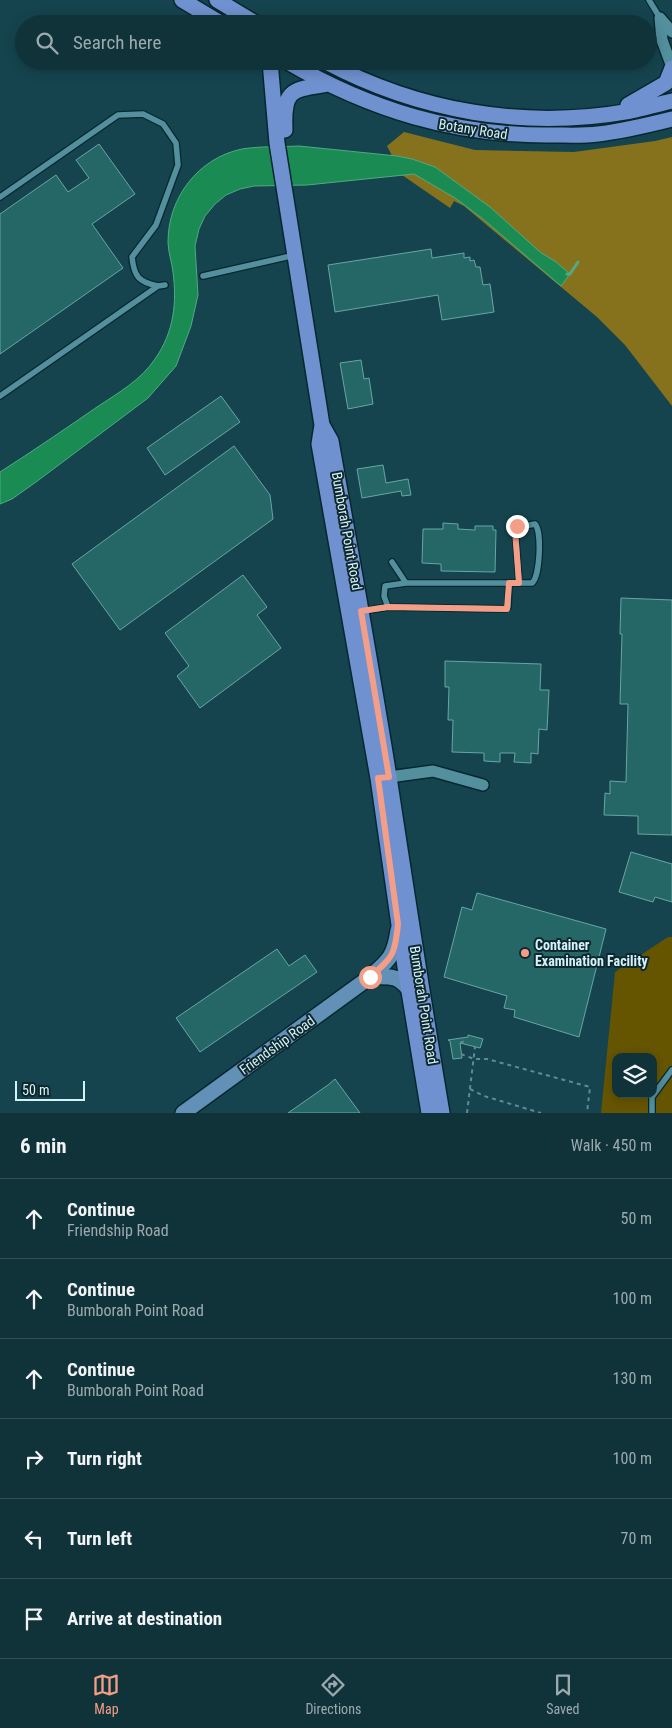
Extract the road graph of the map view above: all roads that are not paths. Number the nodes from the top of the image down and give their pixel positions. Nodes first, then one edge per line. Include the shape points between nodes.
1 (182, 0) edge
2 (218, 0) edge
3 (649, 0) edge
4 (207, 15) edge
5 (242, 15) edge
6 (660, 18) junction
7 (672, 32) edge
8 (672, 68) edge
9 (271, 70) edge
10 (302, 70) edge
11 (340, 70) edge
12 (328, 84) junction
13 (672, 101) edge
14 (606, 114) junction
15 (672, 119) edge
16 (282, 144) junction
17 (0, 198) edge
18 (294, 256) junction
19 (203, 276) dead end
20 (0, 396) edge
21 (392, 562) dead end
22 (347, 571) junction
23 (406, 583) junction
24 (509, 583) junction
25 (519, 583) junction
26 (388, 607) junction
27 (361, 611) junction
28 (383, 778) junction
29 (483, 785) dead end
30 (398, 924) junction
31 (370, 977) junction
32 (409, 989) junction
33 (424, 1010) junction
34 (672, 1070) edge
35 (183, 1113) edge
36 (429, 1113) edge
37 (442, 1113) edge
38 (652, 1113) edge

1 - 4 main road
2 - 5 main road
3 - 6 lane
6 - 7 street
6 - 8 street via 662,40
8 - 14 main road via 666,83 660,88
9 - 16 main road, Bumborah Point Road
10 - 12 main road, Botany Road
11 - 14 main road, Botany Road via 393,93 468,112 514,118
12 - 15 main road, Botany Road via 410,117 498,134 596,135
12 - 16 main road, Bumborah Point Road via 302,88 291,94 285,109
13 - 14 main road, Botany Road
16 - 18 main road, Bumborah Point Road via 283,187
17 - 20 lane via 118,115 143,114 163,124 176,143 178,165 156,225 132,257 133,270 139,278 162,285
18 - 19 lane
18 - 22 main road, Bumborah Point Road via 322,425 331,441
21 - 23 lane
22 - 27 main road, Bumborah Point Road
22 - 28 main road, Bumborah Point Road
23 - 24 lane
23 - 26 lane via 385,586
24 - 25 lane
24 - 26 lane via 508,607 505,609
25 - 25 lane via 516,528 535,524 539,530 536,580
26 - 27 lane
27 - 28 main road, Bumborah Point Road
28 - 29 street via 433,771
28 - 30 main road, Bumborah Point Road
28 - 33 main road, Bumborah Point Road
30 - 31 street, Friendship Road via 396,948 390,959
30 - 32 main road, Bumborah Point Road
31 - 32 street via 393,977
31 - 35 street, Friendship Road
32 - 33 street
32 - 36 main road, Bumborah Point Road
33 - 37 main road, Bumborah Point Road
34 - 38 lane via 652,1097

